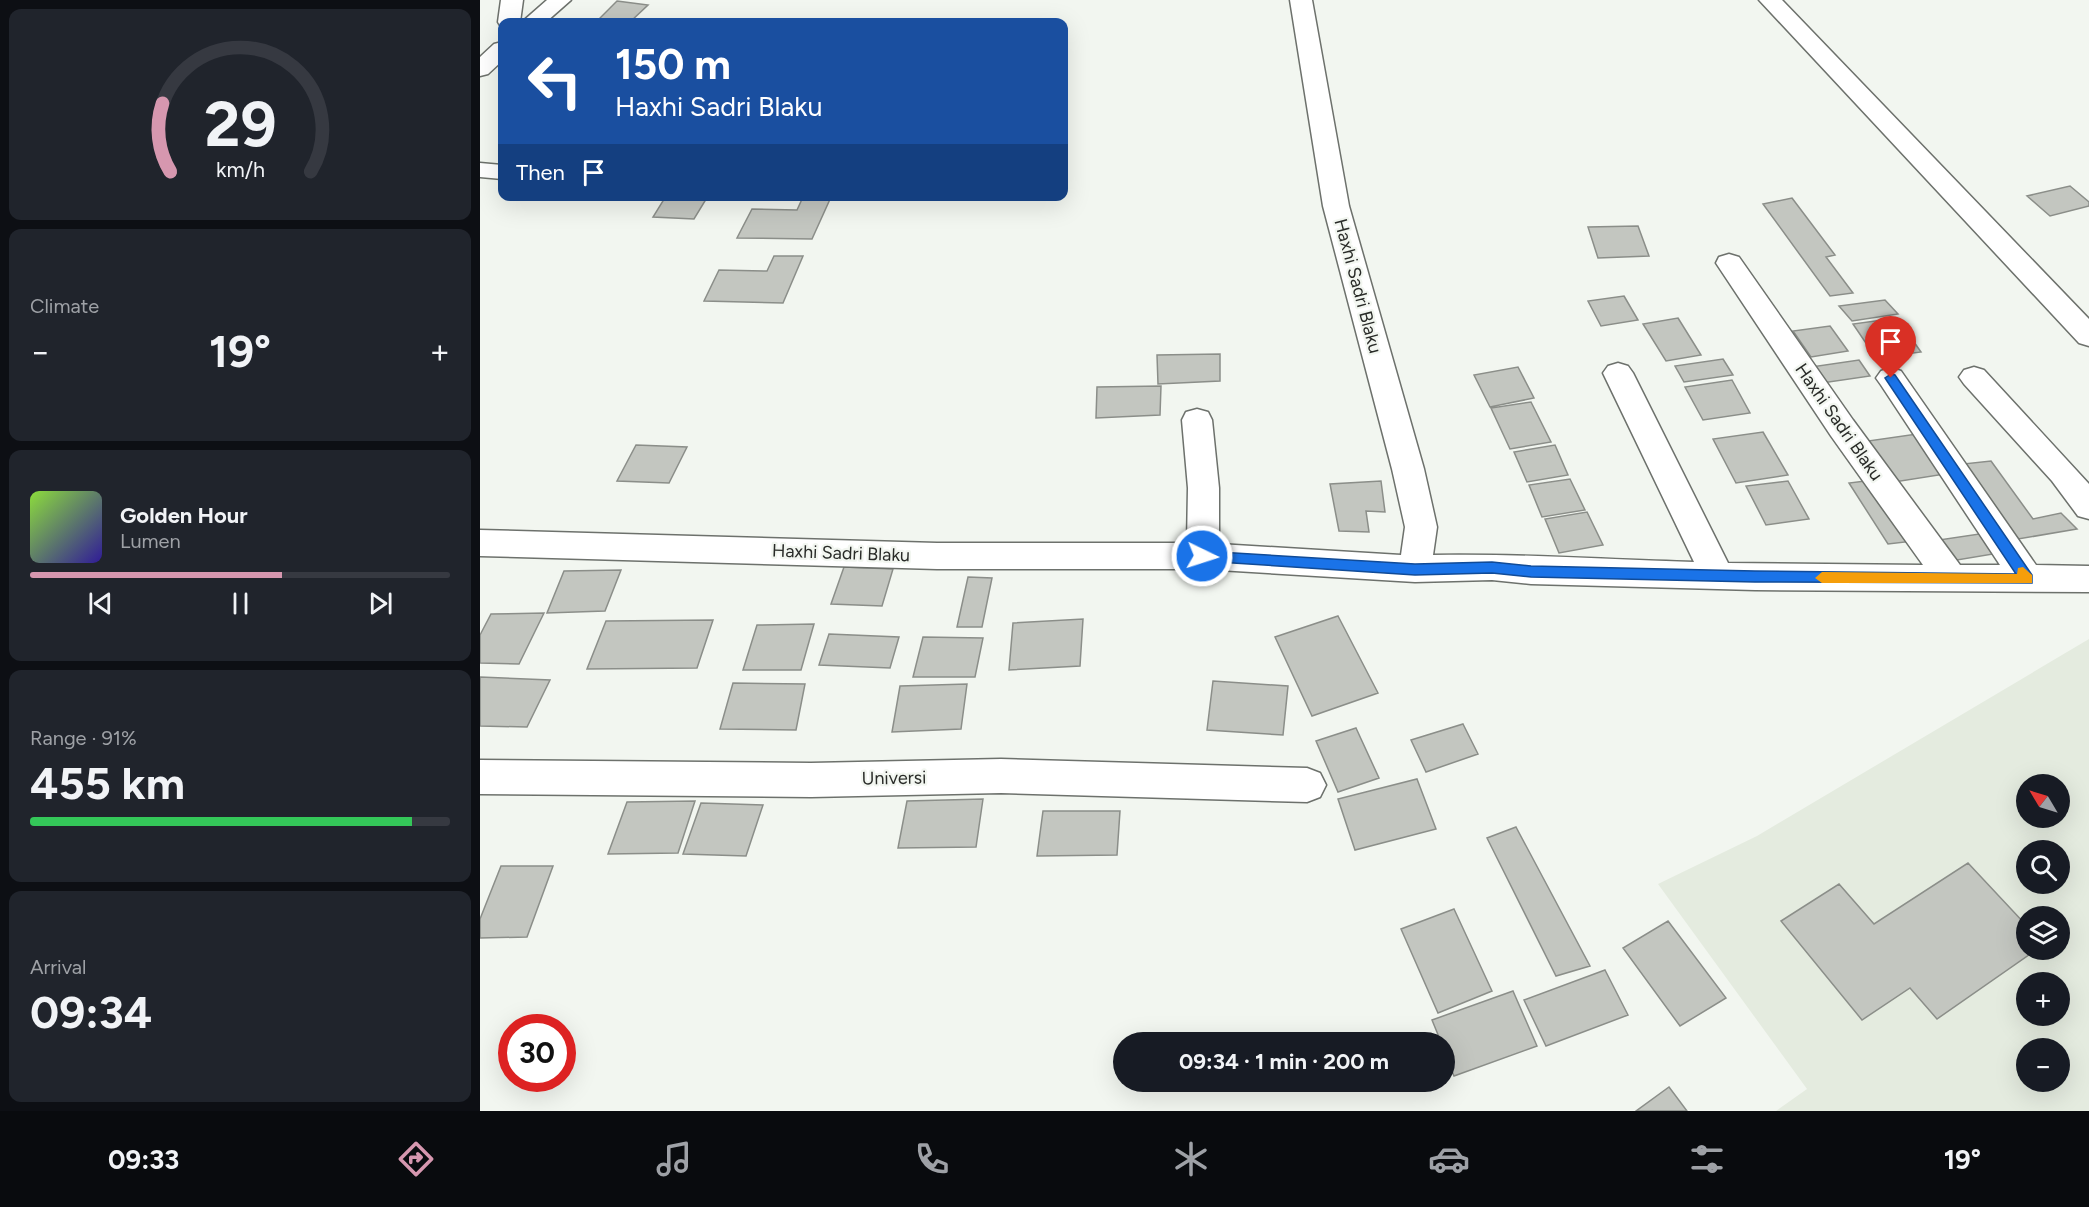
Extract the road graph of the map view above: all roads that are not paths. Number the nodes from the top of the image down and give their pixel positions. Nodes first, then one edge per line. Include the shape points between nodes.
1 (512, 0) edge
2 (560, 0) edge
3 (1301, 0) edge
4 (1770, 0) edge
5 (510, 18) edge
6 (538, 18) edge
7 (498, 53) edge
8 (480, 69) edge
9 (480, 170) edge
10 (498, 172) edge
11 (1729, 263) dead end
12 (2089, 336) edge
13 (1618, 373) dead end
14 (1974, 377) dead end
15 (1891, 378) dead end
16 (1197, 420) dead end
17 (2089, 507) edge
18 (480, 543) edge
19 (1202, 556) junction
20 (1415, 569) junction
21 (1717, 576) junction
22 (1952, 579) junction
23 (2027, 579) junction
24 (2089, 579) edge
25 (480, 777) edge
26 (1308, 785) dead end

1 - 5 street
2 - 6 street
3 - 20 street, Haxhi Sadri Blaku via 1336,206 1421,527
4 - 12 street
7 - 8 street
9 - 10 street
11 - 22 street, Haxhi Sadri Blaku
13 - 21 street
14 - 17 street via 2064,473
15 - 23 street
16 - 19 street via 1204,476
18 - 19 street, Haxhi Sadri Blaku via 937,556
19 - 20 street, Haxhi Sadri Blaku
20 - 21 street, Haxhi Sadri Blaku via 1492,567
21 - 22 street, Haxhi Sadri Blaku
22 - 23 street, Haxhi Sadri Blaku
23 - 24 street, Haxhi Sadri Blaku
25 - 26 street, Universi via 811,780 1001,776

